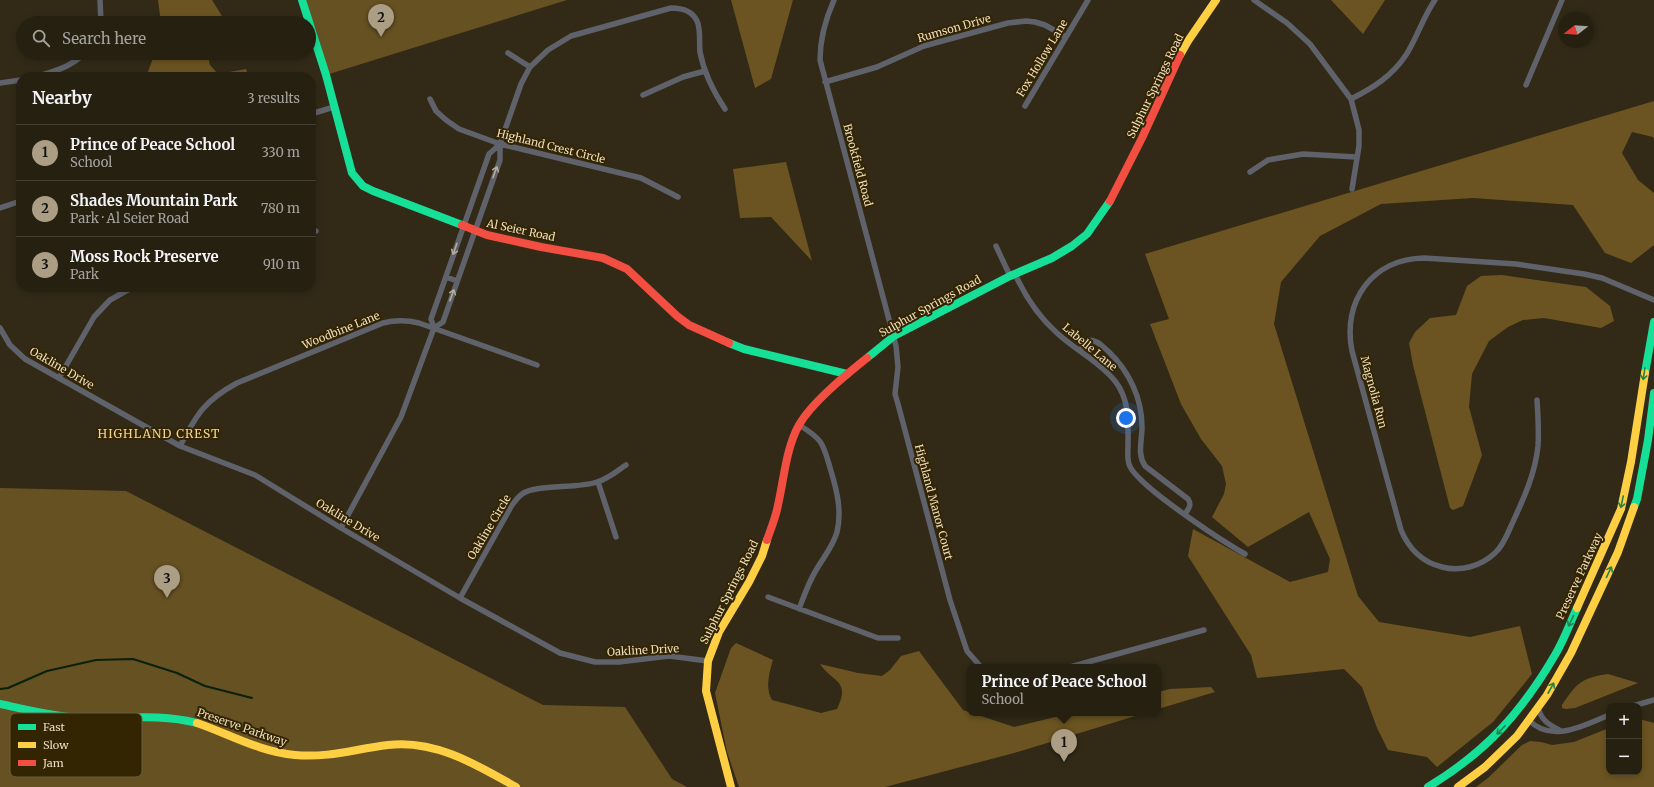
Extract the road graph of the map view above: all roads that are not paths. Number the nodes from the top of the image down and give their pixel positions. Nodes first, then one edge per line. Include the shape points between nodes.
1 (100, 0) edge
2 (302, 0) edge
3 (834, 0) edge
4 (1088, 0) edge
5 (1216, 0) edge
6 (1254, 0) edge
7 (1435, 0) edge
8 (1562, 0) edge
9 (101, 16) edge
10 (307, 16) edge
11 (1066, 37) junction
12 (316, 47) edge
13 (508, 54) dead end
14 (76, 60) edge
15 (530, 68) junction
16 (705, 71) junction
17 (51, 72) edge
18 (16, 81) edge
19 (825, 82) junction
20 (0, 83) edge
21 (1526, 85) dead end
22 (643, 95) dead end
23 (430, 99) dead end
24 (1351, 99) junction
25 (1025, 106) dead end
26 (334, 107) junction
27 (725, 109) dead end
28 (316, 112) edge
29 (500, 144) junction
30 (1356, 157) junction
31 (1250, 172) dead end
32 (479, 182) junction
33 (490, 186) junction
34 (1352, 189) dead end
35 (678, 197) dead end
36 (16, 203) edge
37 (0, 208) edge
38 (463, 226) junction
39 (475, 231) junction
40 (996, 246) dead end
41 (1012, 275) junction
42 (446, 277) junction
43 (457, 281) junction
44 (124, 292) edge
45 (1654, 300) edge
46 (1654, 322) edge
47 (0, 328) edge
48 (434, 328) junction
49 (894, 336) junction
50 (1080, 351) junction
51 (537, 365) dead end
52 (847, 374) junction
53 (59, 378) junction
54 (1654, 393) edge
55 (1537, 400) dead end
56 (799, 425) junction
57 (180, 446) junction
58 (626, 465) dead end
59 (598, 482) junction
60 (1185, 514) junction
61 (341, 528) junction
62 (616, 537) dead end
63 (1245, 554) dead end
64 (768, 597) dead end
65 (460, 598) junction
66 (799, 609) junction
67 (1204, 630) dead end
68 (898, 638) dead end
69 (708, 661) junction
70 (978, 664) edge
71 (1081, 664) edge
72 (1654, 700) edge
73 (1642, 703) edge
74 (0, 704) edge
75 (1538, 707) junction
76 (43, 713) edge
77 (142, 716) edge
78 (1606, 716) edge
79 (1529, 720) junction
80 (1561, 732) junction
81 (1431, 786) edge
82 (516, 787) edge
83 (731, 787) edge
84 (1458, 787) edge

1 - 9 street
2 - 10 street, Al Seier Road
3 - 19 street, Brookfield Road via 822,31 820,46
4 - 11 street, Fox Hollow Lane
5 - 41 street, Sulphur Springs Road via 1177,61 1119,185 1098,220 1087,234 1072,246 1052,258
6 - 24 street via 1287,23 1310,44
7 - 24 street via 1396,68 1378,85
8 - 21 street
11 - 19 street, Rumson Drive via 1035,22 1008,23 924,46 877,67
11 - 25 street, Fox Hollow Lane
12 - 26 street, Al Seier Road
13 - 15 street
14 - 17 street
15 - 16 street via 548,50 571,36 671,8 686,10 698,22 700,52
15 - 29 street via 516,96
16 - 22 street
16 - 27 street via 710,85
18 - 20 street
19 - 49 street, Brookfield Road
23 - 29 street, Highland Crest Circle via 436,111 446,120 460,129
24 - 30 street via 1359,130
26 - 28 street
26 - 38 street, Al Seier Road via 352,173 363,186
29 - 32 street via 489,154
33 -> 29 street via 500,160
29 - 35 street, Highland Crest Circle via 641,178
30 - 31 street via 1303,154 1268,160
30 - 34 street
32 - 33 street
32 - 38 street
33 - 39 street
36 - 37 street
38 - 39 street, Al Seier Road
38 -> 42 street
39 - 43 street
39 - 52 street, Al Seier Road via 603,258 627,269 676,316 689,325 744,348
40 - 41 street, Labelle Lane
41 - 49 street, Sulphur Springs Road
41 - 50 street, Labelle Lane via 1044,320
42 - 43 street
42 - 48 street via 431,319
48 -> 43 street via 443,322
44 - 53 street via 110,300 94,316
45 - 55 street, Magnolia Run via 1602,278 1584,274 1516,264 1430,258 1412,258 1393,264 1374,276 1361,291 1350,319 1352,351 1401,530 1409,545 1423,560 1446,568 1469,568 1483,562 1500,548 1518,512 1532,475 1538,445
46 -> 81 street, Preserve Parkway via 1621,509 1556,654 1513,717 1472,757
47 - 53 street, Oakline Drive via 10,345 25,359
48 - 51 street, Woodbine Lane
48 - 57 street, Woodbine Lane via 400,320 383,323 237,383 212,398 197,416
48 - 61 street via 401,417
49 - 52 street, Sulphur Springs Road
49 - 70 street, Highland Manor Court via 898,357 895,394 952,605 967,650
50 - 60 street, Labelle Lane via 1102,367 1120,390 1128,412 1128,463 1137,478
50 - 60 street via 1088,340 1096,342 1128,373 1140,409 1142,462 1188,499 1190,506
52 - 56 street, Sulphur Springs Road
53 - 57 street, Oakline Drive
75 -> 54 street via 1571,653 1618,552 1637,499
56 - 66 street via 818,438 825,451 835,484 839,512 834,541 812,577
56 - 69 street, Sulphur Springs Road via 788,454 778,507 762,556 719,632
57 - 61 street, Oakline Drive via 255,476
58 - 59 street, Oakline Circle
59 - 62 street
59 - 65 street, Oakline Circle via 570,487 538,488 522,494 512,506
60 - 63 street, Labelle Lane
61 - 65 street, Oakline Drive
64 - 66 street
65 - 69 street, Oakline Drive via 571,657 595,662 669,656
66 - 68 street via 878,638
67 - 71 street
69 - 83 street, Sulphur Springs Road via 706,691
72 - 73 street
74 - 76 street, Preserve Parkway
75 - 79 street
75 - 80 street via 1540,715 1547,723
77 - 82 street, Preserve Parkway via 160,716 203,724 268,749 290,754 334,755 407,744 432,748 461,758
78 - 80 street
79 - 80 street via 1540,728
79 - 84 street via 1517,736 1485,767

